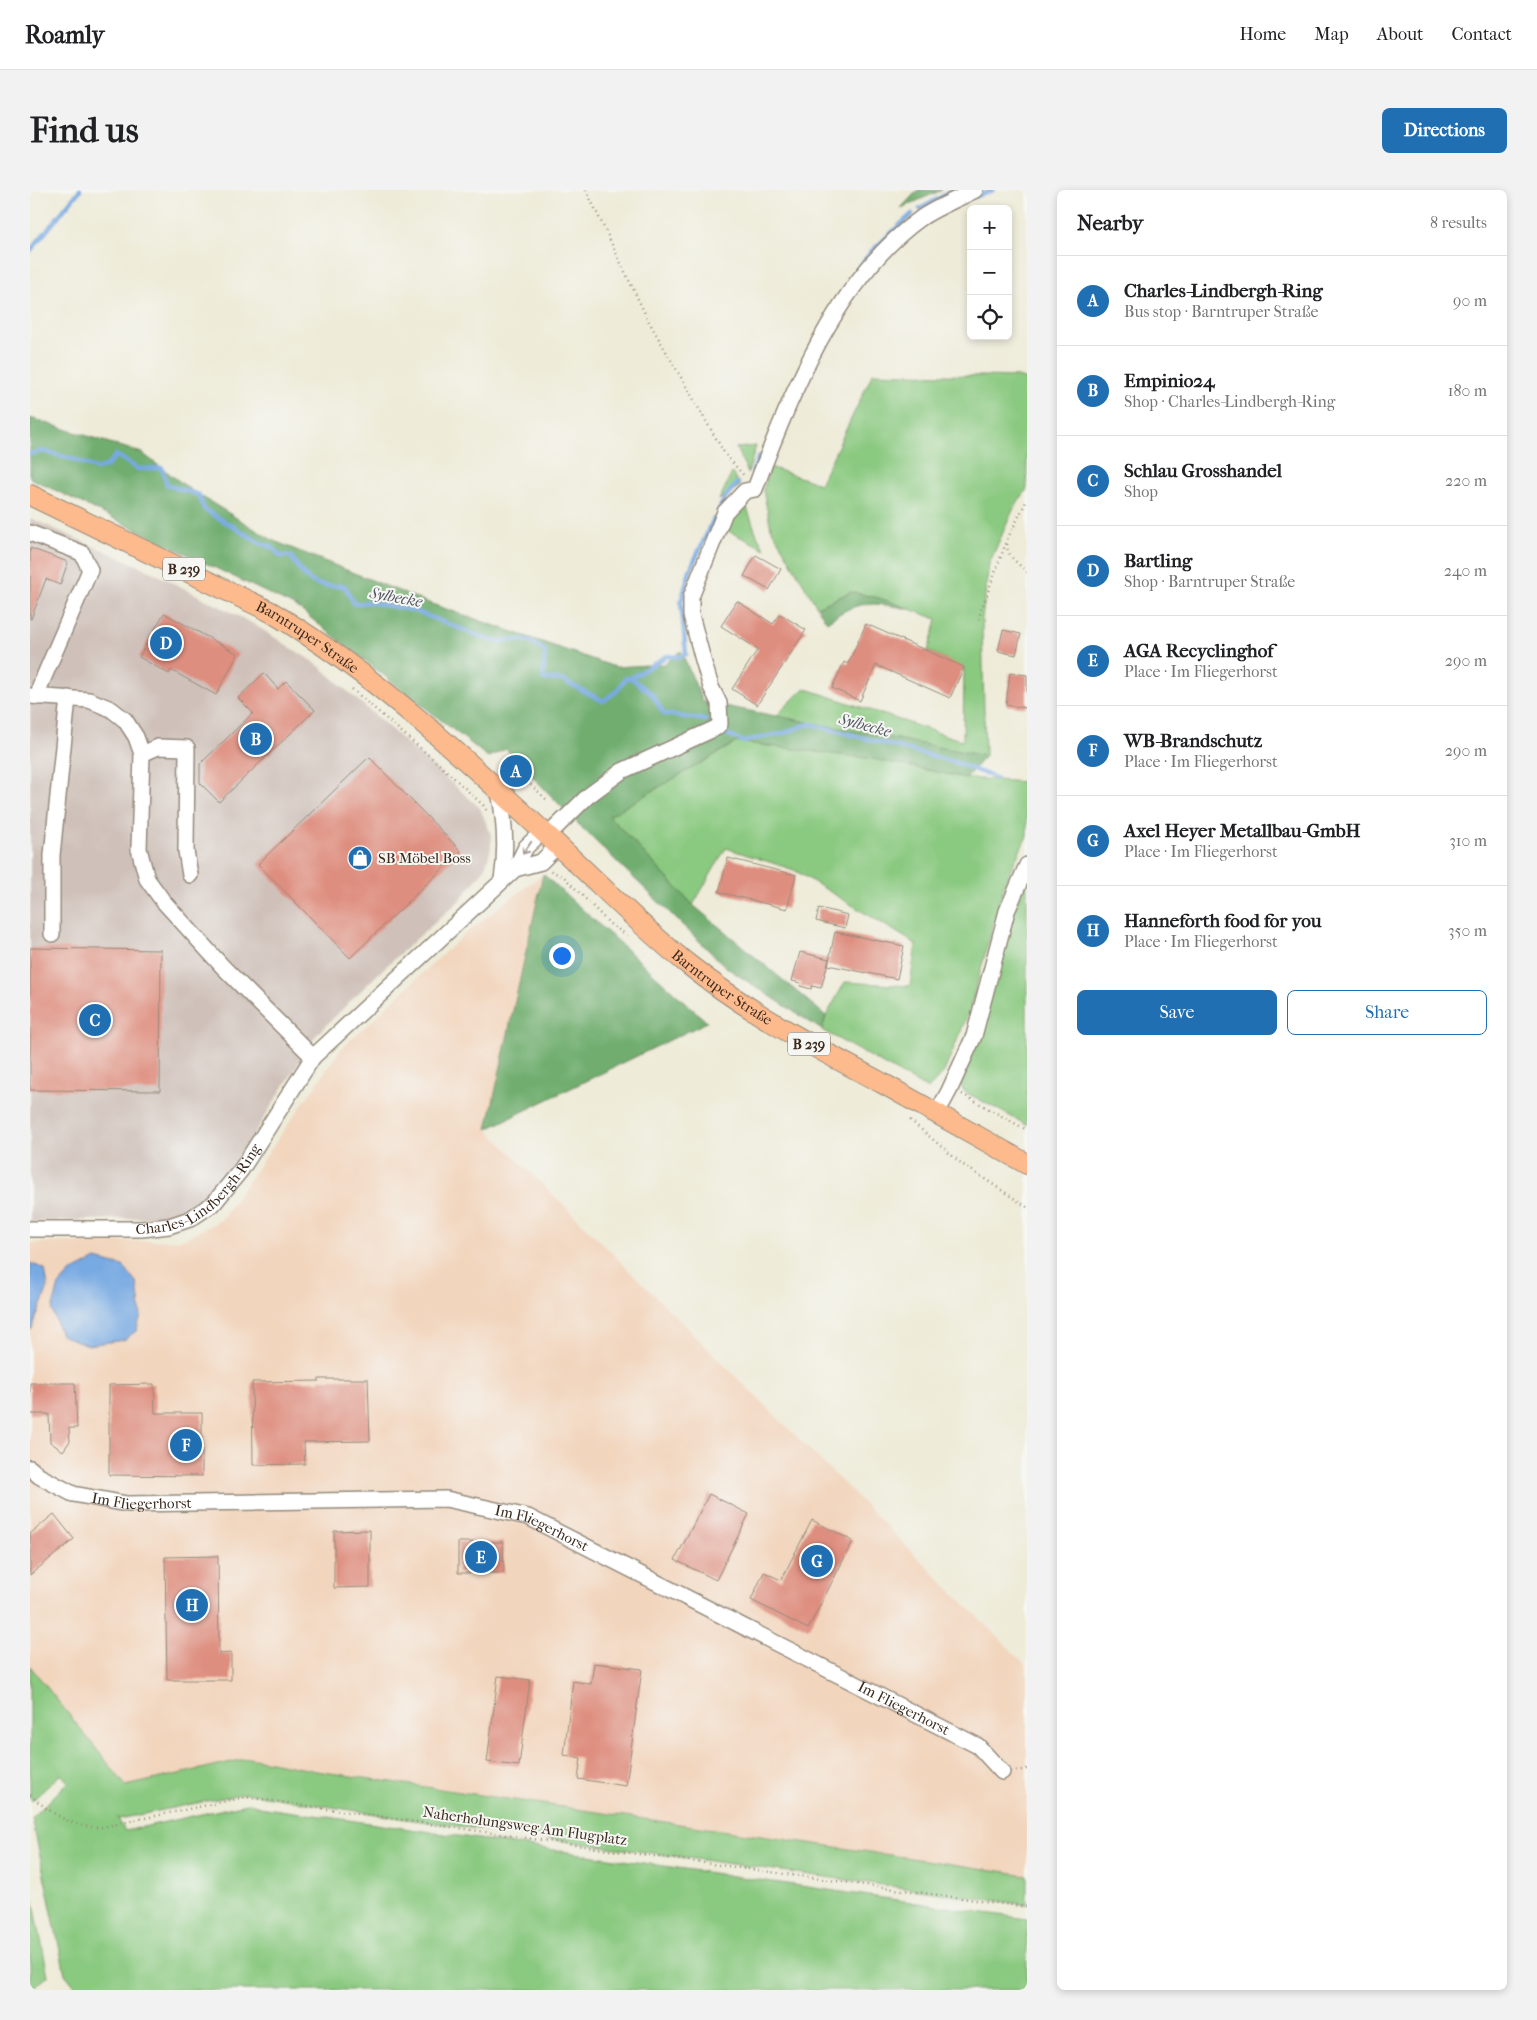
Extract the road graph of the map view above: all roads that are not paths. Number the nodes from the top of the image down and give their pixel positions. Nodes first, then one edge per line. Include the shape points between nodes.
1 (975, 190) edge
2 (30, 495) edge
3 (30, 534) edge
4 (35, 696) edge
5 (68, 698) junction
6 (142, 754) junction
7 (499, 790) junction
8 (549, 837) junction
9 (1027, 865) edge
10 (515, 869) junction
11 (190, 875) dead end
12 (502, 880) junction
13 (52, 934) dead end
14 (313, 1057) junction
15 (937, 1113) junction
16 (1027, 1164) edge
17 (30, 1229) edge
18 (30, 1468) edge
19 (1002, 1772) dead end

1 - 8 street via 922,217 872,265 841,305 804,368 755,489 744,491 725,512 691,597 703,660 719,702 720,724 622,771 588,796
2 - 7 main road, Barntruper Straße / B 239 via 271,612 301,630 396,701
3 - 4 street via 82,553 90,570
4 - 5 street
5 - 6 street via 89,700 111,708 125,720
5 - 13 street via 52,855
6 - 11 street via 158,747 187,748 186,851
6 - 14 street via 139,849 147,879 223,967
7 - 8 main road, Barntruper Straße / B 239
7 - 12 street via 506,834
8 -> 10 street, Charles-Lindbergh-Ring via 526,847
8 - 10 street, Charles-Lindbergh-Ring via 541,862
8 - 15 main road, Barntruper Straße / B 239 via 689,965 734,998 810,1045
9 - 15 street via 1007,911 974,1036
10 - 12 street, Charles-Lindbergh-Ring
12 - 14 street, Charles-Lindbergh-Ring
14 - 17 street, Charles-Lindbergh-Ring via 241,1170 224,1193 202,1212 170,1226 152,1228
15 - 16 main road, Barntruper Straße / B 239
18 - 19 street, Im Fliegerhorst via 73,1494 127,1504 446,1499 528,1518 978,1746

